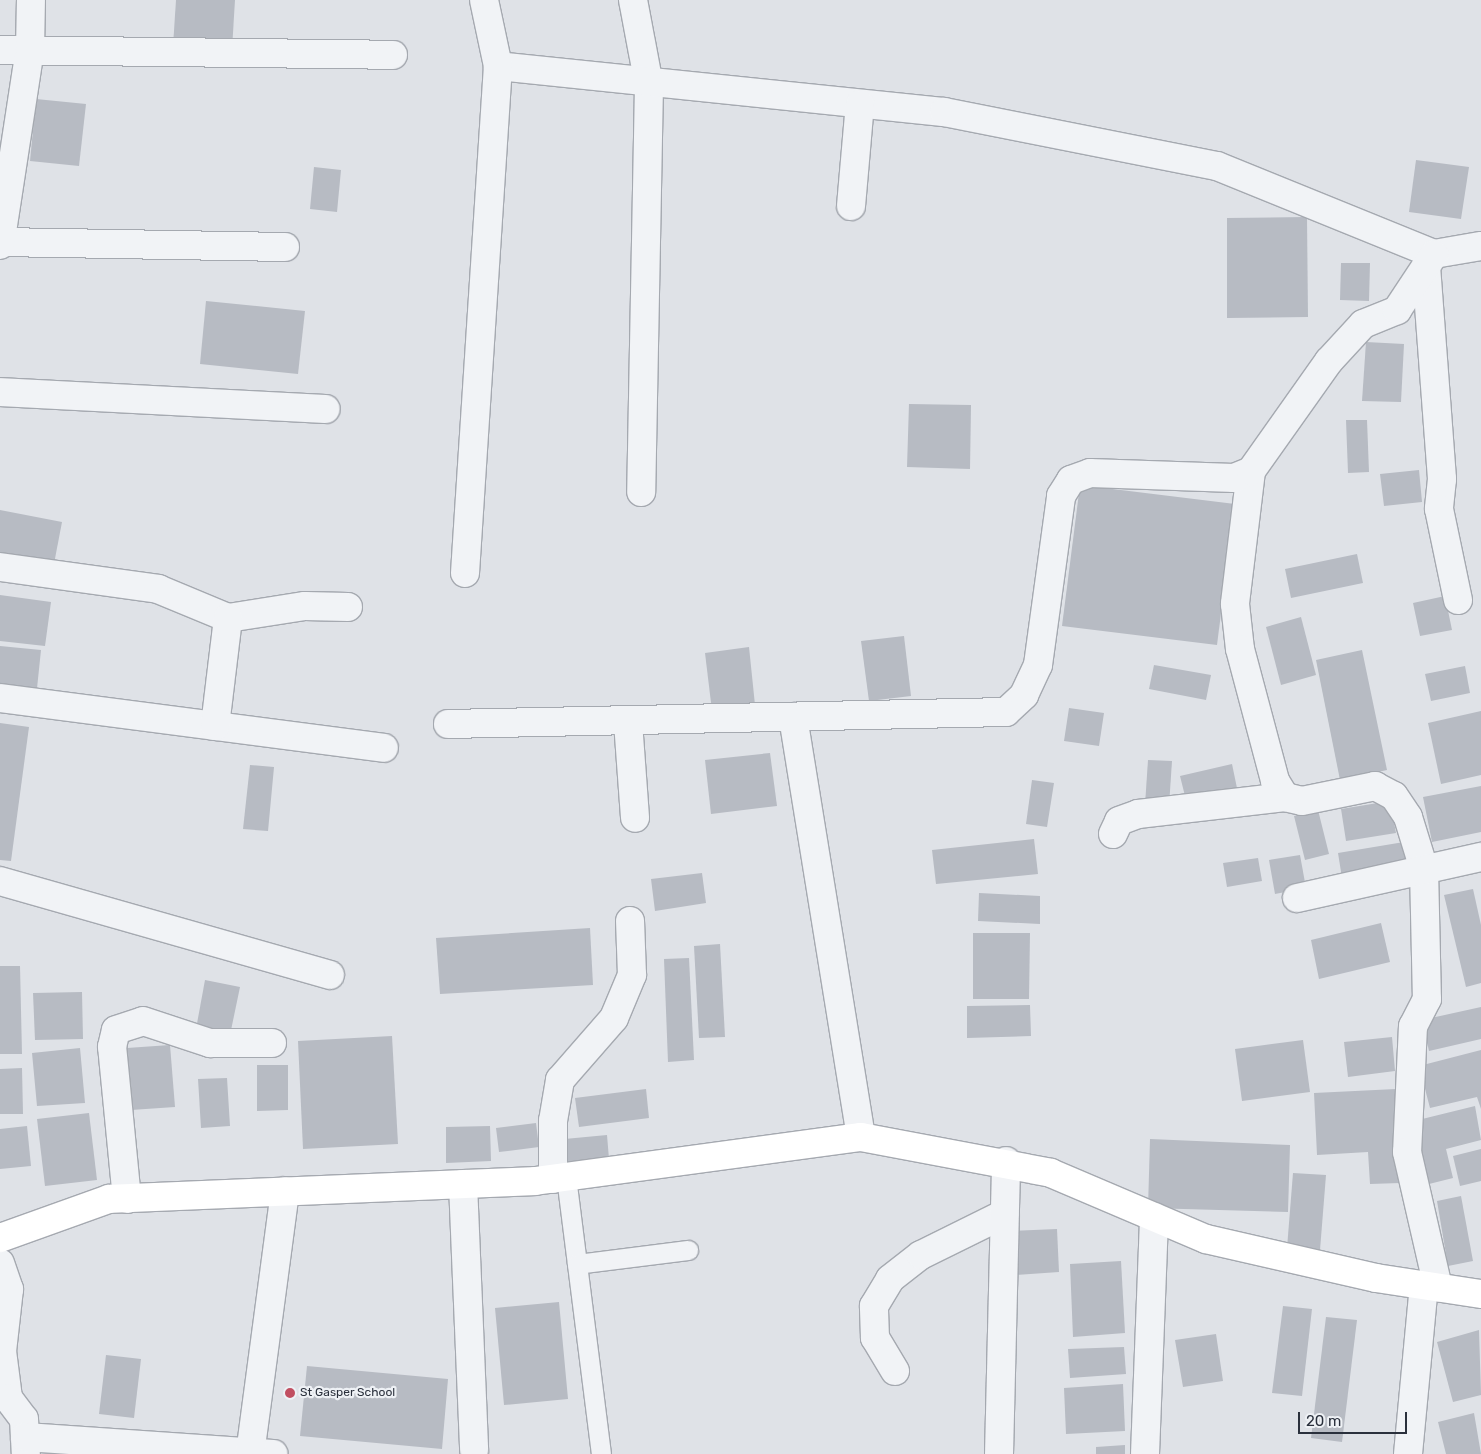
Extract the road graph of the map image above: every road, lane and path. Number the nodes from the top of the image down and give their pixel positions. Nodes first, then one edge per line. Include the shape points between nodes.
1 (31, 0) edge
2 (484, 0) edge
3 (633, 0) edge
4 (0, 50) edge
5 (30, 50) junction
6 (393, 55) dead end
7 (498, 66) junction
8 (649, 85) junction
9 (860, 104) junction
10 (852, 206) dead end
11 (0, 243) edge
12 (1481, 246) edge
13 (285, 247) dead end
14 (1430, 260) junction
15 (0, 392) edge
16 (326, 408) dead end
17 (1251, 471) junction
18 (641, 492) dead end
19 (0, 567) edge
20 (465, 573) dead end
21 (1458, 600) dead end
22 (348, 607) dead end
23 (228, 618) junction
24 (0, 698) edge
25 (793, 717) junction
26 (628, 722) junction
27 (448, 724) dead end
28 (215, 726) junction
29 (384, 748) dead end
30 (1285, 796) junction
31 (635, 818) dead end
32 (1113, 834) dead end
33 (1480, 862) edge
34 (1424, 869) junction
35 (0, 881) edge
36 (1298, 898) dead end
37 (630, 921) dead end
38 (330, 975) dead end
39 (272, 1043) dead end
40 (861, 1137) junction
41 (1006, 1161) junction
42 (560, 1178) junction
43 (463, 1184) junction
44 (285, 1191) junction
45 (128, 1199) junction
46 (1004, 1214) junction
47 (1154, 1217) junction
48 (0, 1238) edge
49 (688, 1250) dead end
50 (0, 1264) edge
51 (577, 1264) junction
52 (1431, 1286) junction
53 (1481, 1294) edge
54 (895, 1371) dead end
55 (26, 1446) edge
56 (474, 1450) dead end
57 (258, 1453) edge
58 (601, 1454) edge
59 (999, 1454) edge
60 (1145, 1454) edge
61 (1408, 1454) edge

1 - 5 street
2 - 7 street
3 - 8 street
4 - 5 street
5 - 6 street
5 - 11 street
7 - 8 street
7 - 20 street
8 - 9 street
8 - 18 street
9 - 10 street
9 - 14 street via 944,112 1217,166
11 - 13 street
12 - 14 street
14 - 17 street via 1397,310 1363,324 1329,361
14 - 21 street via 1442,470 1439,509
15 - 16 street
17 - 25 street via 1234,478 1090,473 1071,480 1061,496 1038,665 1024,694 1006,712
17 - 30 street via 1235,604 1240,649 1275,781
19 - 23 street via 158,589
22 - 23 street via 305,606
23 - 28 street
24 - 28 street
25 - 26 street
25 - 40 street
26 - 27 street
26 - 31 street
28 - 29 street
30 - 32 street via 1138,814 1119,821
30 - 34 street via 1302,801 1375,786 1394,796 1408,817
33 - 34 street
34 - 36 street
34 - 52 street via 1427,999 1413,1026 1407,1152
35 - 38 street
37 - 42 street via 632,975 614,1018 560,1080 553,1121
39 - 45 street via 210,1043 143,1021 116,1030 112,1047
40 - 41 street
40 - 42 street
41 - 46 street
41 - 47 street via 1051,1173
42 - 43 street
42 - 51 lane
43 - 44 street
43 - 56 street
44 - 45 street
44 - 57 street
45 - 48 street via 109,1199
46 - 54 street via 922,1255 890,1279 874,1306 875,1338
46 - 59 street
47 - 52 street via 1206,1239
47 - 60 street
49 - 51 lane
50 - 55 street via 9,1289 2,1351 8,1398 24,1419
51 - 58 lane
52 - 53 street
52 - 61 street
55 - 57 street

